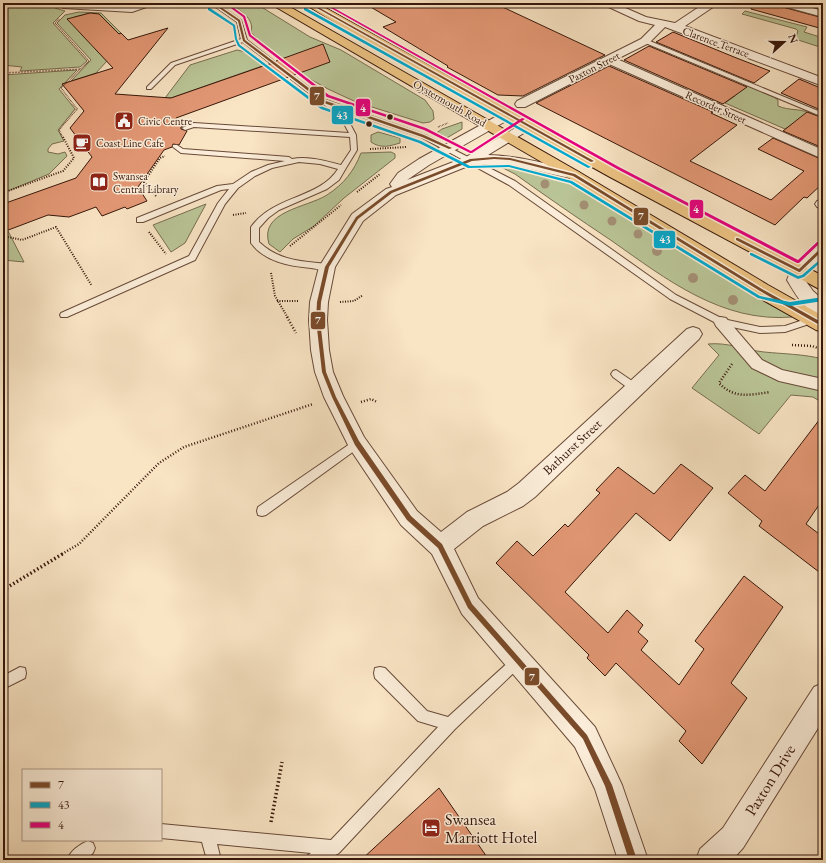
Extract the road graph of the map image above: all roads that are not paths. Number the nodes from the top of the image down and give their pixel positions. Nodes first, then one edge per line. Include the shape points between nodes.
1 (58, 3) edge
2 (155, 3) edge
3 (213, 3) edge
4 (276, 3) edge
5 (309, 3) edge
6 (606, 3) edge
7 (783, 3) edge
8 (710, 4) edge
9 (823, 14) edge
10 (662, 24) junction
11 (677, 27) junction
12 (244, 40) junction
13 (645, 41) junction
14 (608, 60) junction
15 (272, 62) dead end
16 (293, 78) dead end
17 (823, 82) edge
18 (149, 88) dead end
19 (325, 102) junction
20 (521, 104) dead end
21 (508, 114) junction
22 (823, 115) edge
23 (527, 125) junction
24 (489, 126) junction
25 (185, 128) dead end
26 (353, 135) junction
27 (508, 137) junction
28 (176, 146) dead end
29 (450, 148) junction
30 (823, 155) edge
31 (299, 160) junction
32 (471, 160) junction
33 (343, 168) junction
34 (574, 175) junction
35 (235, 186) junction
36 (391, 192) junction
37 (140, 220) dead end
38 (823, 248) edge
39 (327, 267) junction
40 (799, 271) junction
41 (823, 284) edge
42 (761, 290) junction
43 (815, 294) edge
44 (64, 315) dead end
45 (818, 318) edge
46 (721, 322) junction
47 (693, 334) dead end
48 (616, 374) dead end
49 (823, 385) edge
50 (635, 388) junction
51 (357, 443) junction
52 (262, 511) dead end
53 (440, 546) junction
54 (518, 661) junction
55 (20, 673) dead end
56 (380, 673) dead end
57 (3, 683) edge
58 (823, 696) edge
59 (450, 724) junction
60 (162, 831) edge
61 (208, 836) junction
62 (88, 848) dead end
63 (334, 848) junction
64 (74, 860) edge
65 (214, 860) edge
66 (313, 860) edge
67 (632, 860) edge
68 (711, 860) edge

1 - 2 lane via 63,6 132,10
3 - 12 lane via 239,21
4 - 24 main road, Oystermouth Road
5 - 21 main road, Oystermouth Road
6 - 10 street, Clarence Terrace
7 - 9 street
8 - 11 street
10 - 11 street, Clarence Terrace
10 - 13 street, Paxton Street
11 - 17 street, Clarence Terrace
12 - 15 lane
12 - 18 lane via 173,64
13 - 14 street, Paxton Street
13 - 22 lane
14 - 20 street, Paxton Street
14 - 30 street, Recorder Street
16 - 19 lane
19 - 26 lane via 344,117
19 - 29 lane
21 - 23 main road, Oystermouth Road
21 - 24 street
23 - 27 street
23 - 40 main road, Oystermouth Road
24 - 27 main road, Oystermouth Road
24 - 29 street
25 - 26 lane via 194,125
26 - 33 lane via 354,150
27 - 32 street
27 - 34 main road, Oystermouth Road
28 - 31 lane via 181,150
29 - 32 lane
29 - 36 street via 403,176
31 - 33 lane
31 - 35 lane via 270,166
32 - 34 street via 510,159
32 - 36 street
32 - 46 lane via 512,183 673,297
33 - 39 lane via 336,178 324,187 276,208 255,227 255,243 264,253 278,261
34 - 42 main road, Oystermouth Road
35 - 37 lane via 220,188
35 - 44 lane via 192,258
36 - 39 street via 357,218
38 - 40 street
39 - 51 street via 319,302 318,320 324,372
40 - 41 main road, Oystermouth Road
40 - 43 street via 796,280
42 - 43 street via 790,297
42 - 45 main road, Oystermouth Road
43 - 45 street
45 - 46 lane via 785,329 760,330
46 - 49 street via 757,364 779,375
47 - 50 street, Bathurst Street
48 - 50 lane
50 - 53 street, Bathurst Street via 527,490 515,499 475,519
51 - 52 lane
51 - 53 street via 409,518
53 - 54 street via 470,606
54 - 59 lane
54 - 67 street via 585,737 608,785
55 - 57 lane
56 - 59 lane via 423,716
58 - 68 street, Paxton Drive via 733,838
59 - 63 lane
60 - 61 lane
61 - 63 lane
61 - 65 lane
62 - 64 lane
63 - 66 lane

